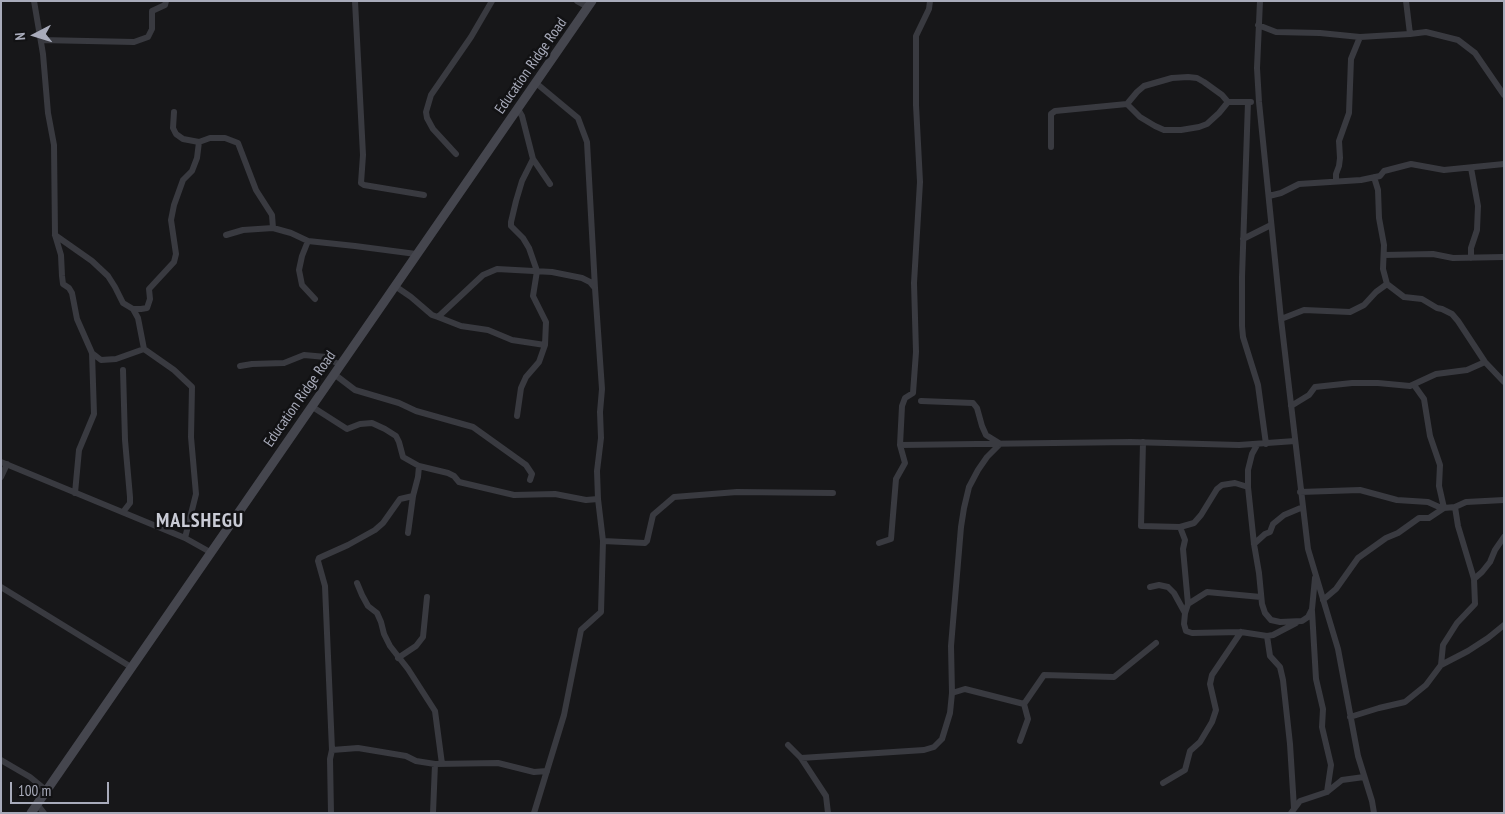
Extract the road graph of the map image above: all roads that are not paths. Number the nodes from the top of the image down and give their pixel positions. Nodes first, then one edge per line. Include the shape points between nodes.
1 (34, 1) edge
2 (166, 1) edge
3 (355, 1) edge
4 (492, 1) edge
5 (577, 1) edge
6 (930, 1) edge
7 (1260, 1) edge
8 (1406, 1) edge
9 (590, 4) edge
10 (1258, 25) junction
11 (1410, 34) junction
12 (1360, 37) junction
13 (41, 40) junction
14 (536, 83) junction
15 (1504, 95) edge
16 (1228, 102) junction
17 (1248, 102) junction
18 (1259, 102) junction
19 (1127, 104) junction
20 (518, 109) junction
21 (174, 112) dead end
22 (199, 142) junction
23 (1051, 147) dead end
24 (456, 154) dead end
25 (533, 159) junction
26 (1504, 164) edge
27 (1471, 168) junction
28 (1374, 177) junction
29 (1336, 181) junction
30 (550, 184) dead end
31 (424, 195) dead end
32 (1268, 196) junction
33 (1271, 225) junction
34 (274, 228) junction
35 (226, 235) dead end
36 (55, 236) junction
37 (1243, 239) junction
38 (308, 241) junction
39 (416, 254) junction
40 (1384, 255) junction
41 (1504, 257) edge
42 (1471, 258) junction
43 (538, 271) junction
44 (1387, 284) junction
45 (395, 286) junction
46 (595, 288) junction
47 (315, 299) dead end
48 (132, 308) junction
49 (438, 317) junction
50 (1281, 319) junction
51 (545, 345) junction
52 (144, 349) junction
53 (92, 353) junction
54 (1485, 362) junction
55 (340, 365) junction
56 (240, 366) dead end
57 (123, 370) dead end
58 (334, 374) junction
59 (1504, 382) edge
60 (1414, 385) junction
61 (921, 401) dead end
62 (311, 406) junction
63 (1291, 406) junction
64 (517, 416) dead end
65 (1295, 441) junction
66 (1143, 442) junction
67 (1000, 444) junction
68 (1266, 444) junction
69 (900, 445) junction
70 (1257, 445) junction
71 (4, 463) edge
72 (419, 466) junction
73 (1, 477) edge
74 (530, 480) dead end
75 (1248, 486) junction
76 (1300, 492) junction
77 (75, 493) junction
78 (833, 493) dead end
79 (413, 496) junction
80 (598, 499) junction
81 (1504, 500) edge
82 (1303, 507) junction
83 (1455, 507) junction
84 (1444, 508) junction
85 (122, 512) junction
86 (1180, 527) junction
87 (408, 533) dead end
88 (1504, 537) edge
89 (185, 538) junction
90 (603, 541) junction
91 (879, 543) dead end
92 (1254, 544) junction
93 (210, 552) junction
94 (1316, 574) junction
95 (1474, 578) junction
96 (357, 582) dead end
97 (1150, 587) dead end
98 (4, 589) edge
99 (1, 596) edge
100 (427, 597) dead end
101 (1261, 597) junction
102 (1323, 600) junction
103 (1188, 604) junction
104 (1312, 609) junction
105 (1185, 613) junction
106 (1302, 621) junction
107 (1504, 625) edge
108 (1241, 632) junction
109 (1267, 636) junction
110 (1156, 643) dead end
111 (398, 658) junction
112 (1442, 665) junction
113 (131, 667) junction
114 (952, 676) junction
115 (965, 689) junction
116 (952, 693) junction
117 (1024, 704) junction
118 (1350, 717) junction
119 (1020, 741) dead end
120 (788, 746) dead end
121 (332, 750) junction
122 (801, 758) junction
123 (1, 760) edge
124 (439, 764) junction
125 (547, 771) junction
126 (1364, 777) junction
127 (1163, 782) dead end
128 (47, 790) junction
129 (1327, 792) junction
130 (37, 804) junction
131 (1292, 810) edge
132 (31, 813) edge
133 (44, 813) edge
134 (331, 813) edge
135 (432, 813) edge
136 (534, 813) edge
137 (828, 813) edge
138 (1374, 813) edge

1 - 13 street
2 - 13 street via 152,11 152,29 148,37 134,42
3 - 31 street via 363,155 361,183
4 - 24 street via 431,95 426,112 433,129
5 - 9 street
6 - 69 street via 930,9 916,36 920,182 914,283 916,352 913,393 905,398 902,406
7 - 10 street
8 - 11 street
9 - 14 main road, Education Ridge Road
10 - 12 street via 1276,32
10 - 18 street via 1256,68
11 - 12 street
11 - 15 street via 1426,32 1458,40 1475,53
12 - 29 street via 1350,59 1348,113 1339,141
13 - 36 street via 54,145
14 - 20 main road, Education Ridge Road
14 - 46 street via 578,118 586,142
16 - 17 street
16 - 19 street via 1204,82 1188,77 1144,86
16 - 19 street via 1207,124 1173,131 1154,126
17 - 18 street
17 - 37 street
18 - 32 street
19 - 23 street via 1055,111 1051,114
20 - 25 street
20 - 39 main road, Education Ridge Road
21 - 22 street via 176,134 188,141
22 - 34 street via 225,138 238,143 256,190 272,215
22 - 48 street via 192,171 183,180 174,205 171,220 176,254 174,262 149,289 147,308
25 - 30 street
25 - 43 street via 522,181 511,226 529,248
26 - 27 street
27 - 28 street via 1444,170 1411,164 1384,170 1380,176
27 - 42 street via 1478,206
28 - 29 street
28 - 40 street
29 - 32 street via 1299,184
32 - 33 street
33 - 37 street
33 - 50 street
34 - 35 street
34 - 38 street
36 - 48 street via 100,268 112,280 123,303
36 - 53 street via 61,255 63,284 72,293 75,314
37 - 68 street via 1242,326 1258,385
38 - 39 street
38 - 47 street via 299,270 302,285
39 - 45 main road, Education Ridge Road
40 - 42 street via 1433,254
40 - 44 street
41 - 42 street
43 - 46 street via 582,278
43 - 49 street via 497,269 486,272
43 - 51 street via 533,296 546,322
44 - 50 street via 1364,305 1350,312 1304,310
44 - 54 street via 1404,297 1422,299 1452,314
45 - 49 street
45 - 55 main road, Education Ridge Road
46 - 80 street via 602,389
48 - 52 street via 138,318
49 - 51 street via 512,340
50 - 63 street
51 - 64 street via 539,362 521,388
52 - 53 street via 116,359 101,360
52 - 89 street via 192,387 191,437 196,494
53 - 77 street via 94,414 79,450
54 - 59 street
54 - 60 street via 1467,370 1436,374
55 - 56 street via 326,357 304,355 284,363
55 - 58 main road, Education Ridge Road
57 - 85 street via 130,503
58 - 62 main road, Education Ridge Road
58 - 74 street via 354,390 473,427 526,465 532,474
60 - 63 street via 1352,383 1315,388
60 - 84 street via 1424,399 1430,436 1440,466 1439,486
61 - 67 street via 973,403 986,435
62 - 72 street via 347,429 360,424 385,428 396,436 403,458
62 - 93 main road, Education Ridge Road
63 - 65 street
65 - 68 street
65 - 76 street
66 - 67 street
66 - 70 street
66 - 86 street via 1141,526
67 - 69 street
67 - 114 street via 978,470 969,487 964,508 951,646
68 - 70 street
69 - 91 street via 905,462 896,479 891,539
70 - 75 street via 1248,470
71 - 73 street
71 - 77 street
72 - 79 street
72 - 80 street via 448,473 459,482 514,495 555,494
75 - 86 street via 1222,485 1194,523
75 - 92 street
76 - 82 street
76 - 84 street via 1360,490 1397,500 1428,502
77 - 85 street
78 - 90 street via 737,492 674,497 653,515 645,543
79 - 87 street
79 - 121 street via 400,499 375,530 318,561 325,586
80 - 90 street
81 - 83 street via 1466,502
82 - 92 street via 1273,524 1270,532
82 - 94 street via 1311,562
83 - 84 street
83 - 95 street
84 - 102 street via 1429,518 1419,518 1358,558
85 - 89 street
86 - 103 street via 1185,540
88 - 95 street via 1490,562
89 - 93 street
90 - 125 street via 601,612 580,630 564,715
92 - 101 street
93 - 113 main road, Education Ridge Road
94 - 102 street
94 - 104 street
95 - 112 street via 1475,604 1443,644
96 - 111 street
97 - 105 street via 1168,587
98 - 99 street
98 - 113 street
100 - 111 street via 423,637
101 - 103 street via 1207,592
101 - 106 street via 1264,613 1271,620
102 - 118 street via 1338,649
103 - 105 street
104 - 106 street
104 - 129 street via 1316,678 1331,765
105 - 108 street via 1186,631 1201,634
106 - 109 street
107 - 112 street
108 - 109 street
108 - 127 street via 1212,675 1210,684 1216,710 1212,722 1200,742 1190,751 1185,770
109 - 131 street via 1270,656 1280,667 1283,680 1290,744
110 - 117 street via 1114,677 1044,674
111 - 124 street via 435,711
112 - 118 street via 1426,685 1405,702
113 - 128 main road, Education Ridge Road
114 - 115 street
114 - 116 street
115 - 116 street
115 - 117 street
116 - 122 street via 945,733 934,747
117 - 119 street via 1028,719
118 - 126 street
120 - 122 street
121 - 124 street via 358,748
121 - 134 street
122 - 137 street via 826,796
123 - 128 street
124 - 125 street via 498,763 534,772
124 - 135 street
125 - 136 street
126 - 129 street via 1342,780
126 - 138 street
128 - 130 main road, Education Ridge Road
129 - 131 street via 1307,798
130 - 132 main road, Education Ridge Road
130 - 133 street

